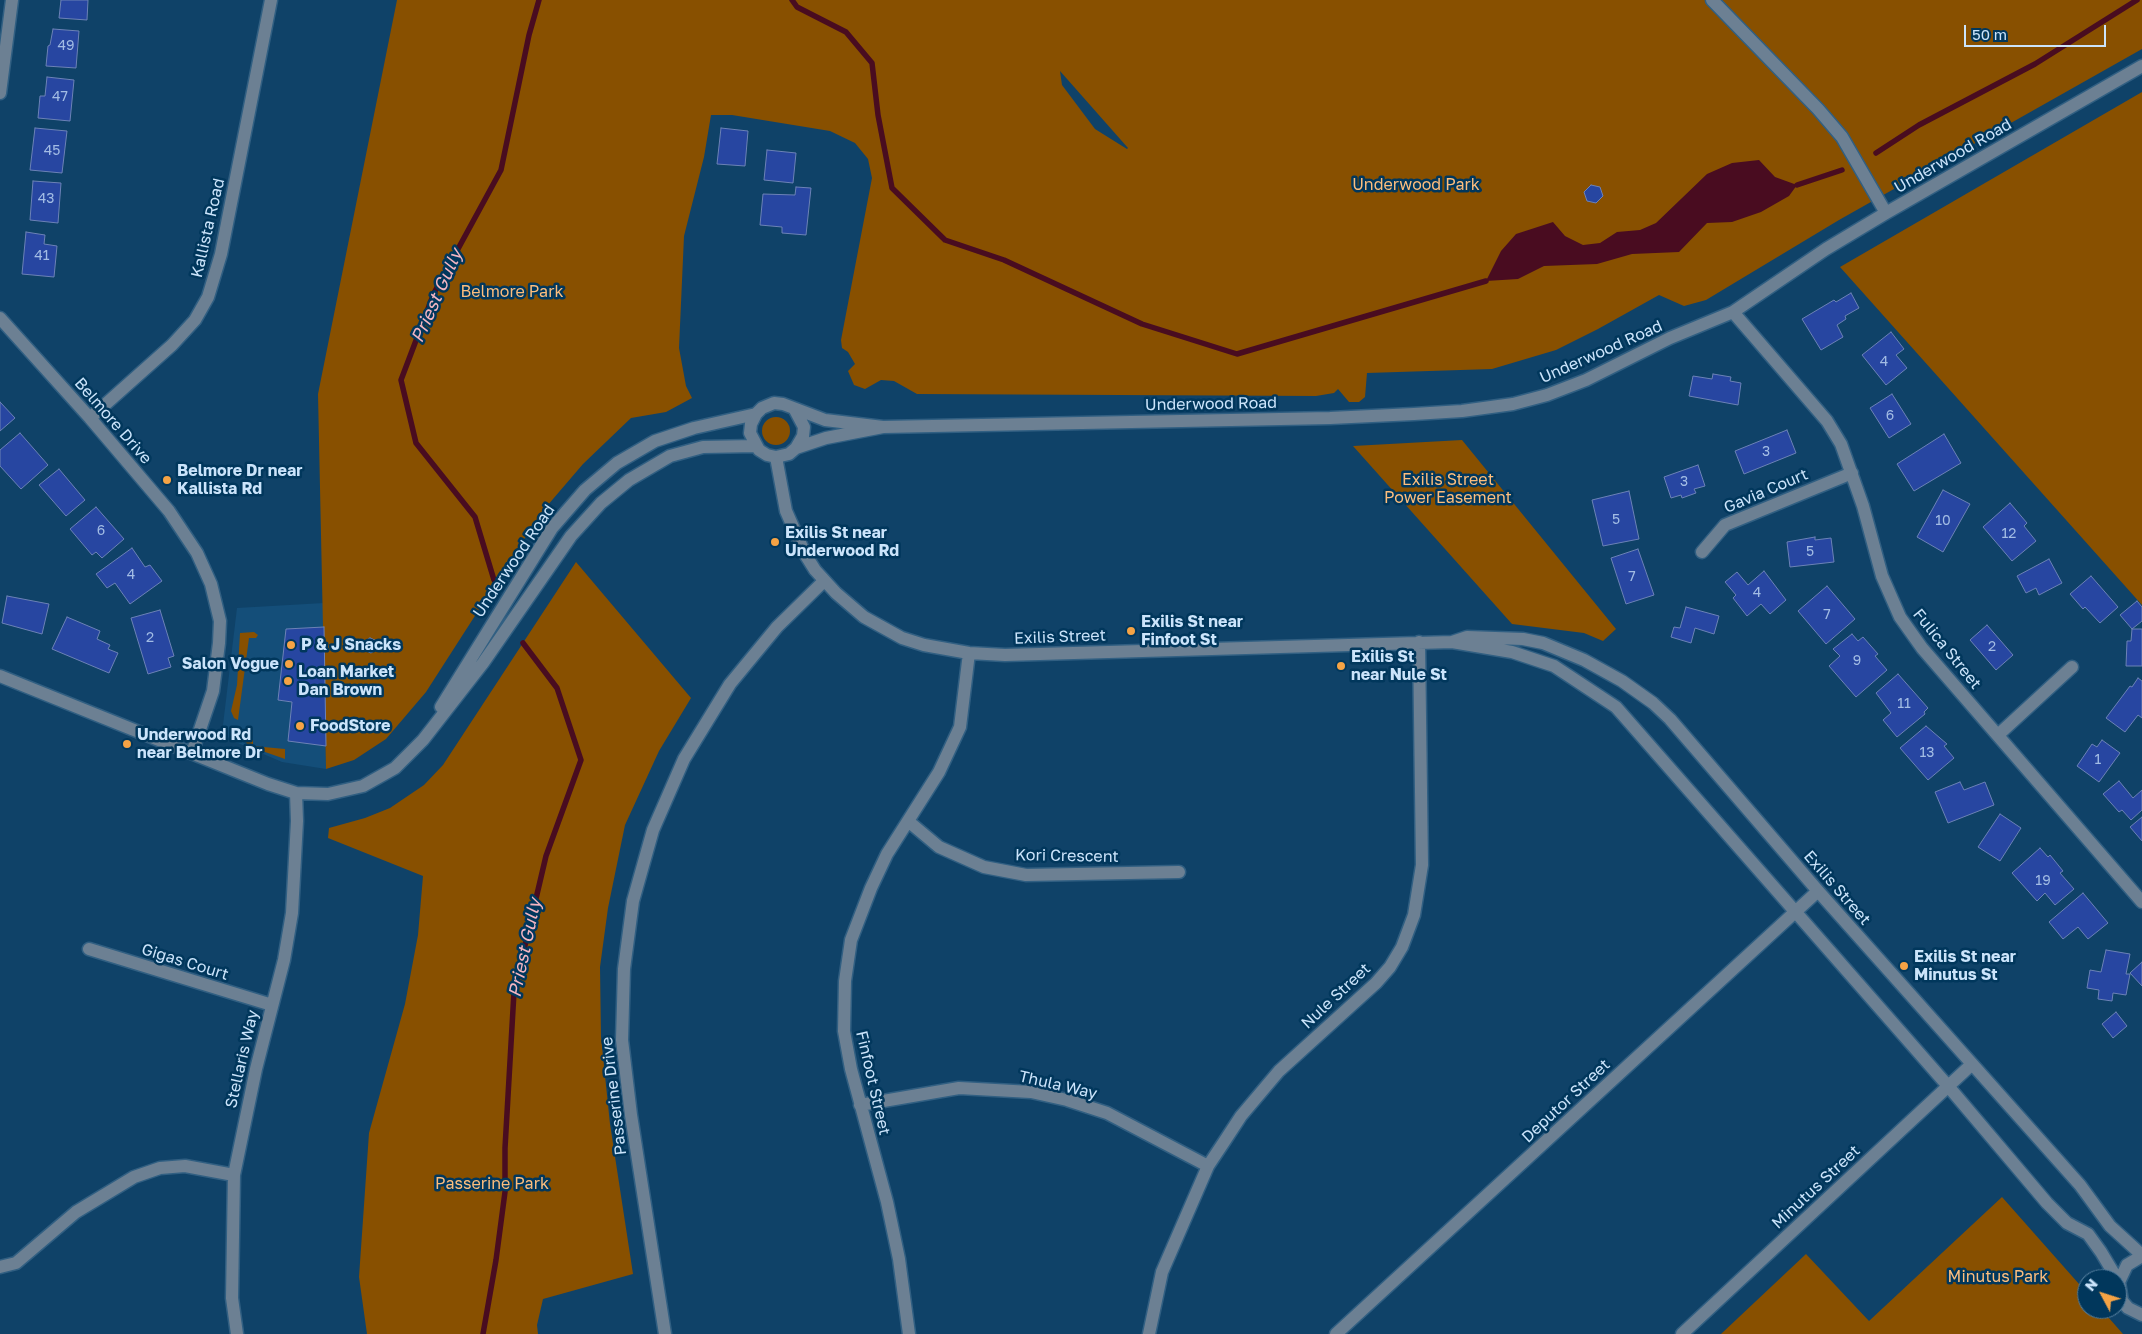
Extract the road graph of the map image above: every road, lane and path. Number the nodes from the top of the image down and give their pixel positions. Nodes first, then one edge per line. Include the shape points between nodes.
1 (12, 0) edge
2 (271, 0) edge
3 (1712, 0) edge
4 (2142, 66) edge
5 (0, 94) edge
6 (1886, 213) junction
7 (1733, 312) junction
8 (0, 318) edge
9 (795, 410) junction
10 (756, 414) junction
11 (90, 418) junction
12 (883, 427) junction
13 (755, 446) junction
14 (796, 448) junction
15 (776, 457) junction
16 (1852, 473) junction
17 (1702, 552) dead end
18 (824, 580) junction
19 (1419, 642) junction
20 (1452, 642) junction
21 (969, 654) junction
22 (2072, 668) dead end
23 (0, 676) edge
24 (1998, 735) junction
25 (423, 740) junction
26 (192, 753) junction
27 (296, 792) junction
28 (908, 821) junction
29 (1179, 872) dead end
30 (1818, 891) junction
31 (2142, 902) edge
32 (1795, 912) junction
33 (88, 949) dead end
34 (272, 1005) junction
35 (1972, 1065) junction
36 (1948, 1086) junction
37 (860, 1105) junction
38 (1208, 1166) junction
39 (234, 1175) junction
40 (2142, 1255) edge
41 (0, 1267) edge
42 (2112, 1269) edge
43 (2125, 1269) edge
44 (2127, 1307) edge
45 (2142, 1315) edge
46 (236, 1334) edge
47 (665, 1334) edge
48 (909, 1334) edge
49 (1149, 1334) edge
50 (1336, 1334) edge
51 (1682, 1334) edge

1 - 5 street
2 - 11 street, Kallista Road via 221,254 208,297 194,320 172,345
3 - 6 street via 1842,137
4 - 6 street, Underwood Road
6 - 7 street, Underwood Road
7 - 12 street, Underwood Road via 1547,396 1462,411 1330,418
7 - 16 street, Fulica Street via 1827,421 1841,444
8 - 11 street, Belmore Drive
9 - 10 street, Underwood Road via 774,403
9 - 12 street, Underwood Road via 825,420
9 - 14 street via 804,427
10 - 13 street via 750,433
10 - 25 street, Underwood Road via 655,441 617,463 585,490 552,528
11 - 26 street, Belmore Drive via 169,511 197,553 211,584 220,621 219,643 213,691
12 - 14 street, Underwood Road via 826,438
13 - 15 street, Underwood Road
13 - 25 street, Underwood Road via 702,447 670,456 629,480 601,503 571,536 483,663
14 - 15 street, Underwood Road via 789,454
15 - 18 street, Exilis Street via 792,527 805,554
16 - 17 street, Gavia Court via 1725,525
16 - 24 street, Fulica Street via 1882,576 1900,617 1922,648
18 - 21 street, Exilis Street via 864,617 895,634 924,645
18 - 47 street, Passerine Drive via 777,627 730,684 684,759 654,830 634,901 624,969 622,1040
19 - 20 street, Exilis Street
19 - 21 street, Exilis Street
19 - 38 street, Nule Street via 1422,865 1414,915 1402,947 1376,983 1279,1070 1241,1116
20 - 30 street, Exilis Street via 1467,637 1543,643 1622,681 1670,719
20 - 32 street, Exilis Street via 1512,652 1554,666 1616,707
21 - 28 street, Finfoot Street via 960,727 939,772
22 - 24 street
23 - 26 street, Underwood Road
24 - 31 street, Fulica Street
25 - 27 street, Underwood Road via 395,768 363,786 328,794
26 - 27 street, Underwood Road
27 - 34 street, Stellaris Way via 292,913
28 - 29 street, Kori Crescent via 939,847 984,867 1026,875
28 - 37 street, Finfoot Street via 887,854 851,940 845,980 844,1031
30 - 32 street, Deputor Street
30 - 35 street, Exilis Street
32 - 36 street, Exilis Street
32 - 50 street, Deputor Street
33 - 34 street, Gigas Court
34 - 39 street, Stellaris Way
35 - 36 street, Minutus Street
35 - 40 street, Exilis Street via 2080,1185 2110,1226
36 - 42 street, Exilis Street via 2047,1203 2067,1223 2088,1234
36 - 51 street, Minutus Street
37 - 38 street, Thula Way via 959,1088 1031,1092 1107,1113
37 - 48 street, Finfoot Street via 887,1202
38 - 49 street, Nule Street via 1162,1272
39 - 41 street via 185,1166 160,1168 134,1178 76,1212 16,1264
39 - 46 street, Stellaris Way via 232,1298
40 - 43 street, Exilis Street
44 - 45 street, Exilis Street

